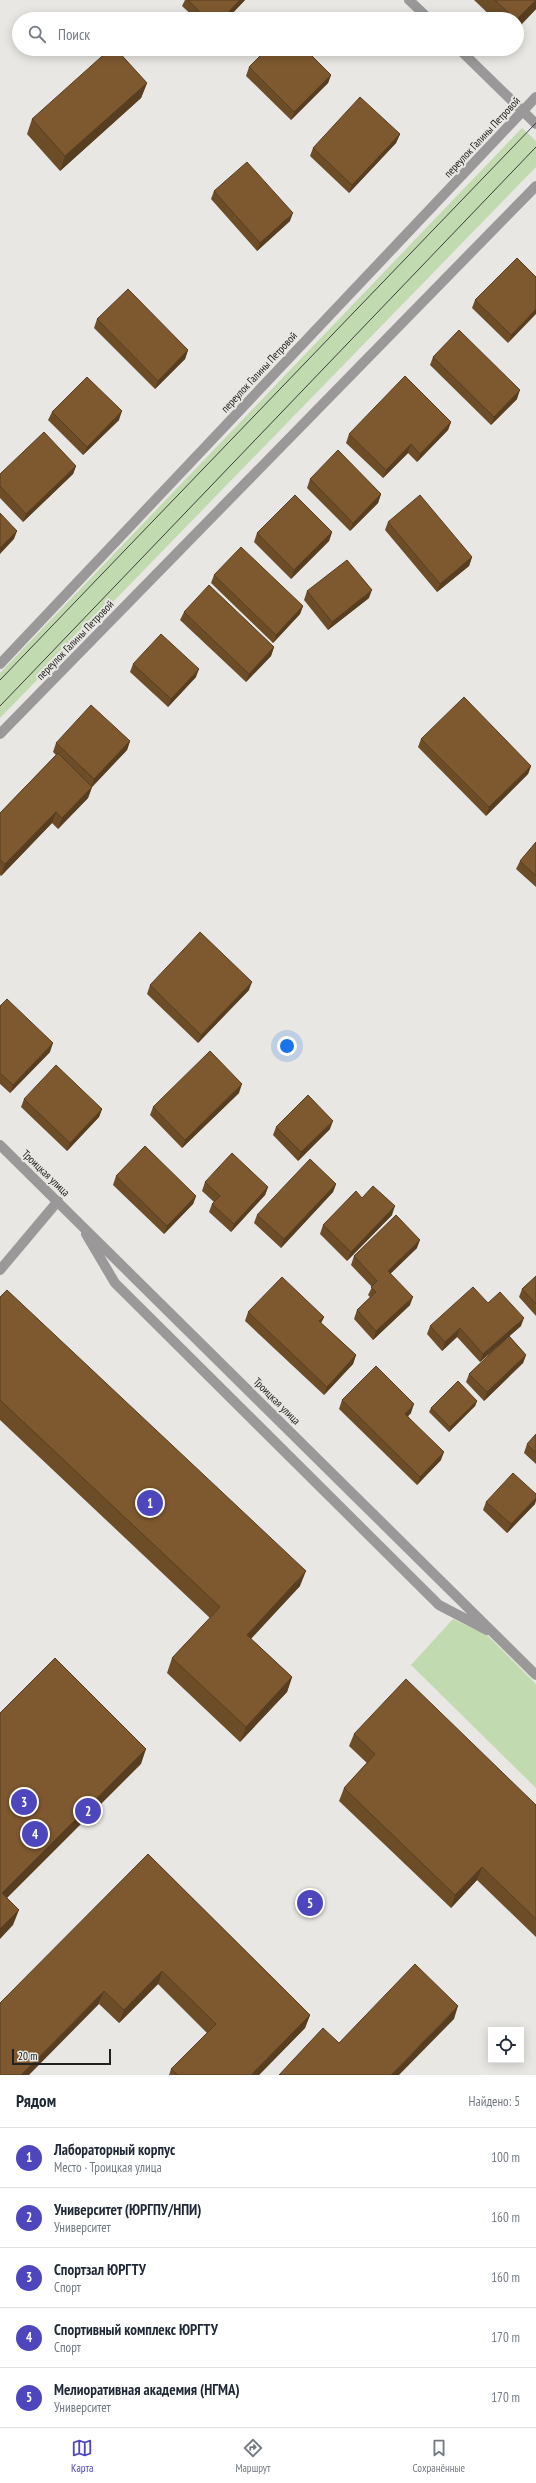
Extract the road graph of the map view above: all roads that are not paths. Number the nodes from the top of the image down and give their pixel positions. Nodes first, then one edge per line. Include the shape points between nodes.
1 (409, 0) edge
2 (422, 12) edge
3 (466, 56) edge
4 (536, 97) edge
5 (523, 111) junction
6 (536, 124) edge
7 (536, 186) edge
8 (0, 664) edge
9 (0, 734) edge
10 (0, 1145) edge
11 (58, 1201) junction
12 (79, 1222) junction
13 (0, 1270) edge
14 (496, 1635) junction
15 (536, 1675) edge

1 - 2 street
3 - 5 street
4 - 5 street, переулок Галины Петровой
5 - 6 street
5 - 8 street, переулок Галины Петровой
7 - 9 street, переулок Галины Петровой
10 - 11 street, Троицкая улица
11 - 12 street, Троицкая улица
11 - 13 street
12 - 14 street, Троицкая улица
12 - 14 street via 115,1283 439,1605
14 - 15 street, Троицкая улица

